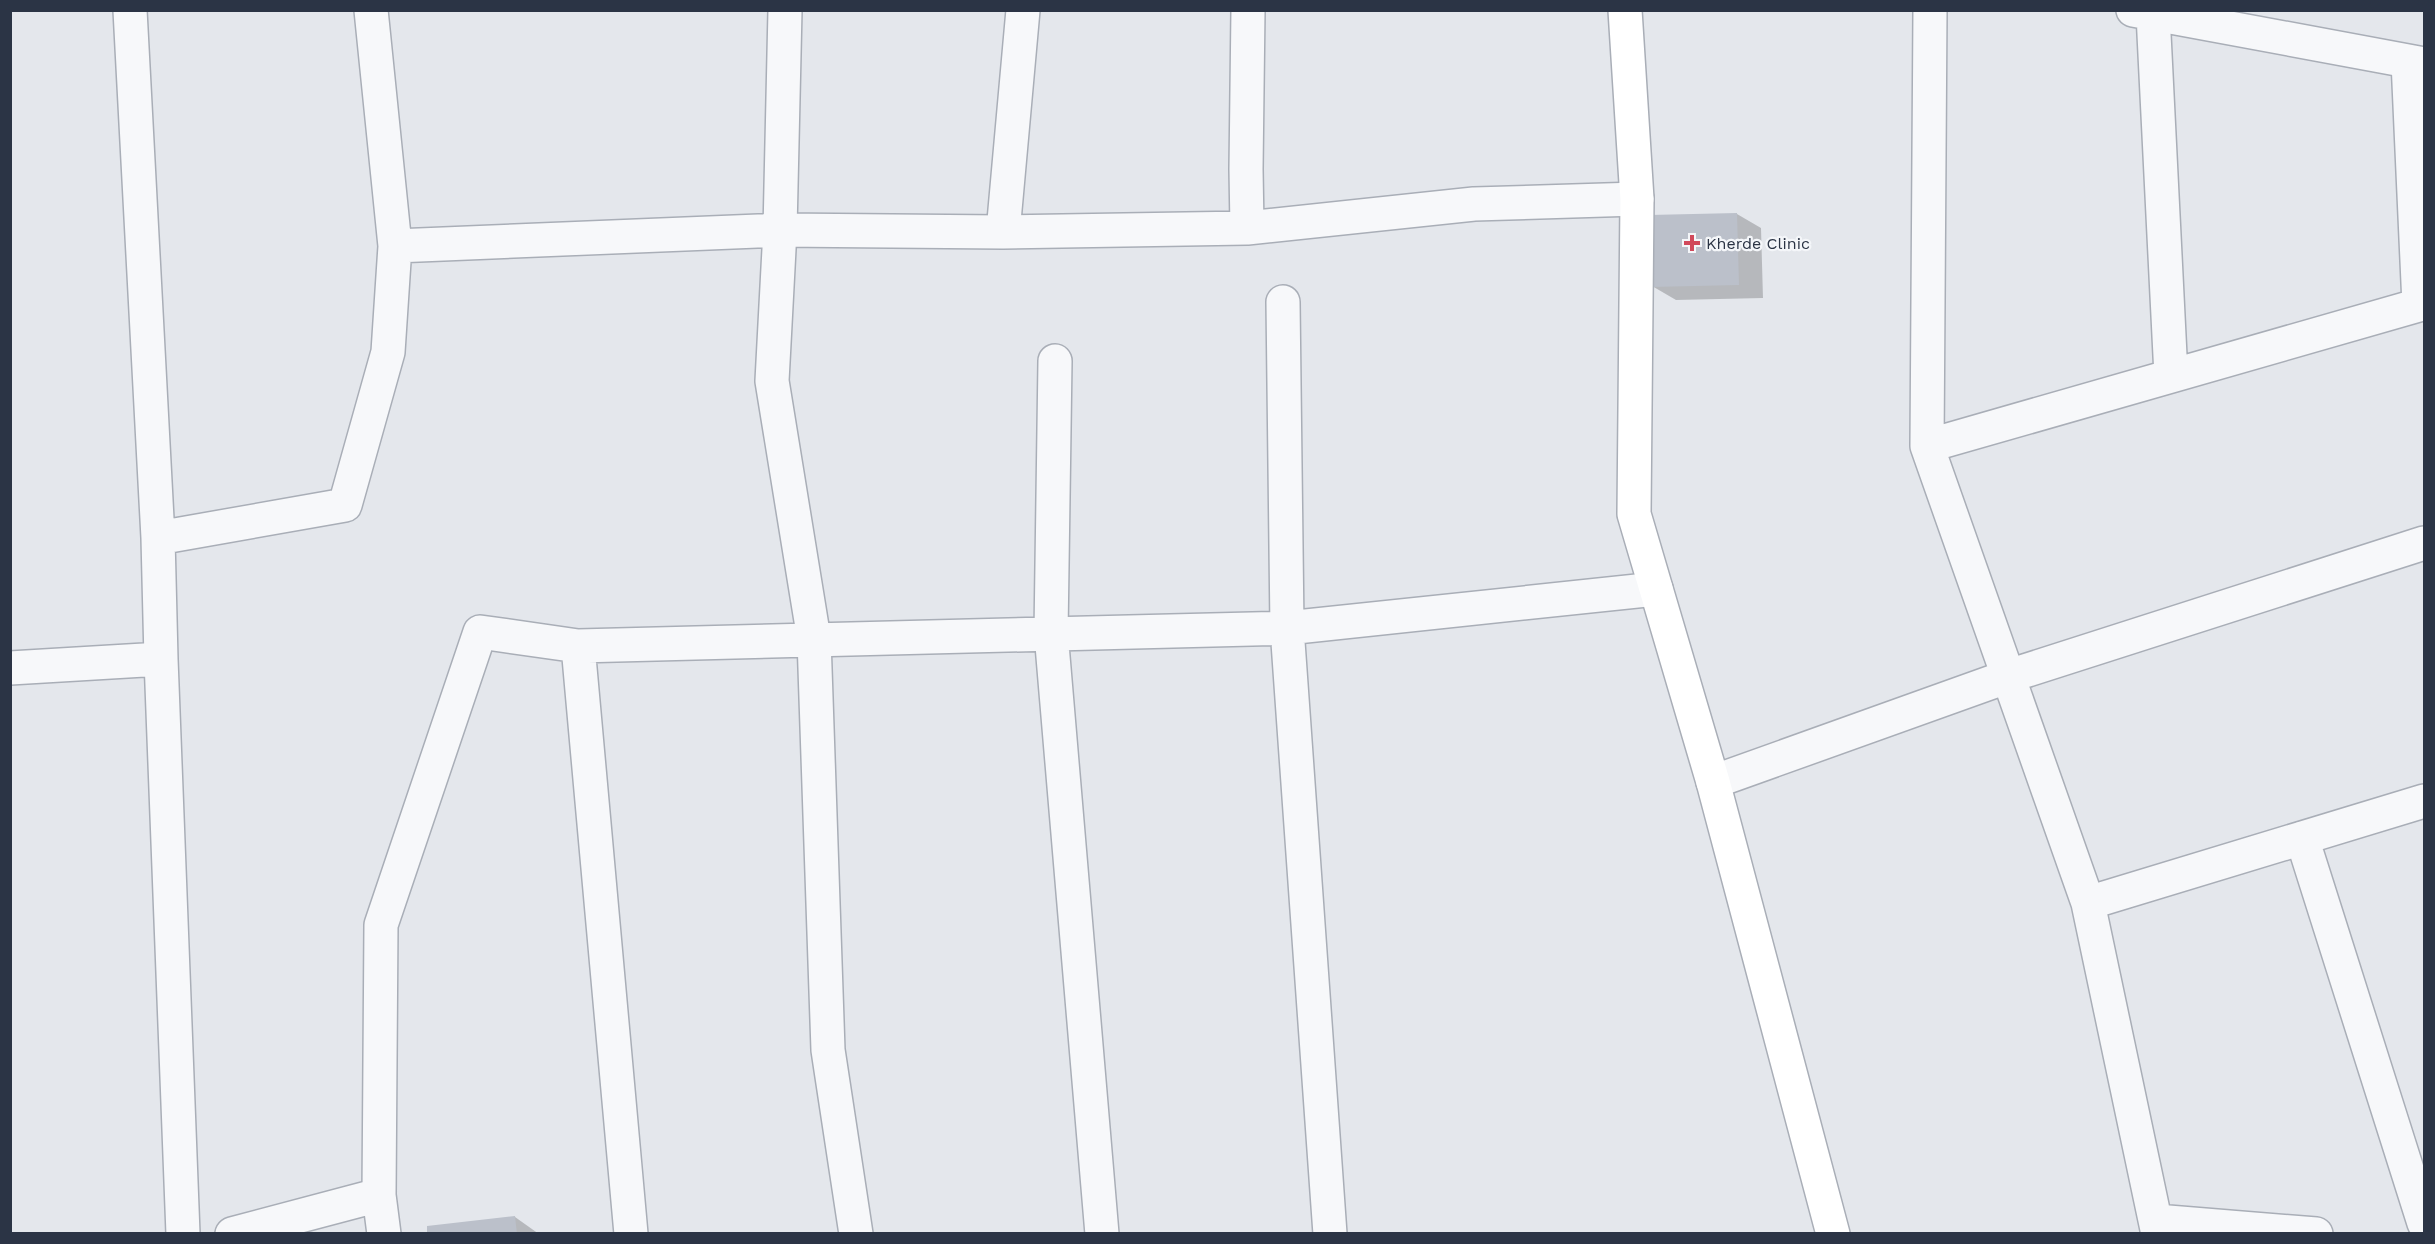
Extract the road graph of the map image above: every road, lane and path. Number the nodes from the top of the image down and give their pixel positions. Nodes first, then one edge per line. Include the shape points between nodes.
1 (130, 10) edge
2 (371, 10) edge
3 (785, 10) edge
4 (1023, 10) edge
5 (1248, 10) edge
6 (1625, 10) edge
7 (1930, 10) edge
8 (2143, 12) edge
9 (2247, 21) edge
10 (2416, 62) edge
11 (1637, 199) junction
12 (1247, 228) junction
13 (780, 230) junction
14 (1003, 232) junction
15 (395, 246) junction
16 (1283, 302) dead end
17 (2423, 316) edge
18 (1055, 361) dead end
19 (2171, 376) junction
20 (1927, 446) junction
21 (158, 538) junction
22 (2424, 543) edge
23 (1656, 589) junction
24 (1287, 628) junction
25 (1051, 633) junction
26 (814, 639) junction
27 (578, 646) junction
28 (161, 659) junction
29 (10, 668) edge
30 (2009, 676) junction
31 (1713, 782) junction
32 (2424, 801) edge
33 (2302, 838) junction
34 (2088, 903) junction
35 (379, 1195) junction
36 (2424, 1223) edge
37 (2157, 1227) edge
38 (183, 1233) edge
39 (232, 1233) edge
40 (384, 1233) edge
41 (631, 1233) edge
42 (856, 1233) edge
43 (1102, 1233) edge
44 (1330, 1233) edge
45 (1833, 1233) edge
46 (2316, 1233) edge

1 - 21 street
2 - 15 street
3 - 13 street
4 - 14 street
5 - 12 street
6 - 11 main road
7 - 20 street
8 - 9 street
8 - 19 street
9 - 10 street
10 - 17 street
11 - 12 street via 1474,204
11 - 23 main road via 1634,514
12 - 14 street
13 - 14 street
13 - 15 street
13 - 26 street via 772,381
15 - 21 street via 388,352 345,505
16 - 24 street
17 - 19 street
18 - 25 street
19 - 20 street
20 - 30 street
21 - 28 street
22 - 30 street
23 - 24 street
23 - 31 main road
24 - 25 street
24 - 44 street
25 - 26 street
25 - 43 street
26 - 27 street
26 - 42 street via 828,1050
27 - 35 street via 480,632 381,924
27 - 41 street
28 - 29 street
28 - 38 street
30 - 31 street
30 - 34 street
31 - 45 main road
32 - 33 street
33 - 34 street
33 - 36 street
34 - 37 street
35 - 39 street
35 - 40 street
37 - 46 street

